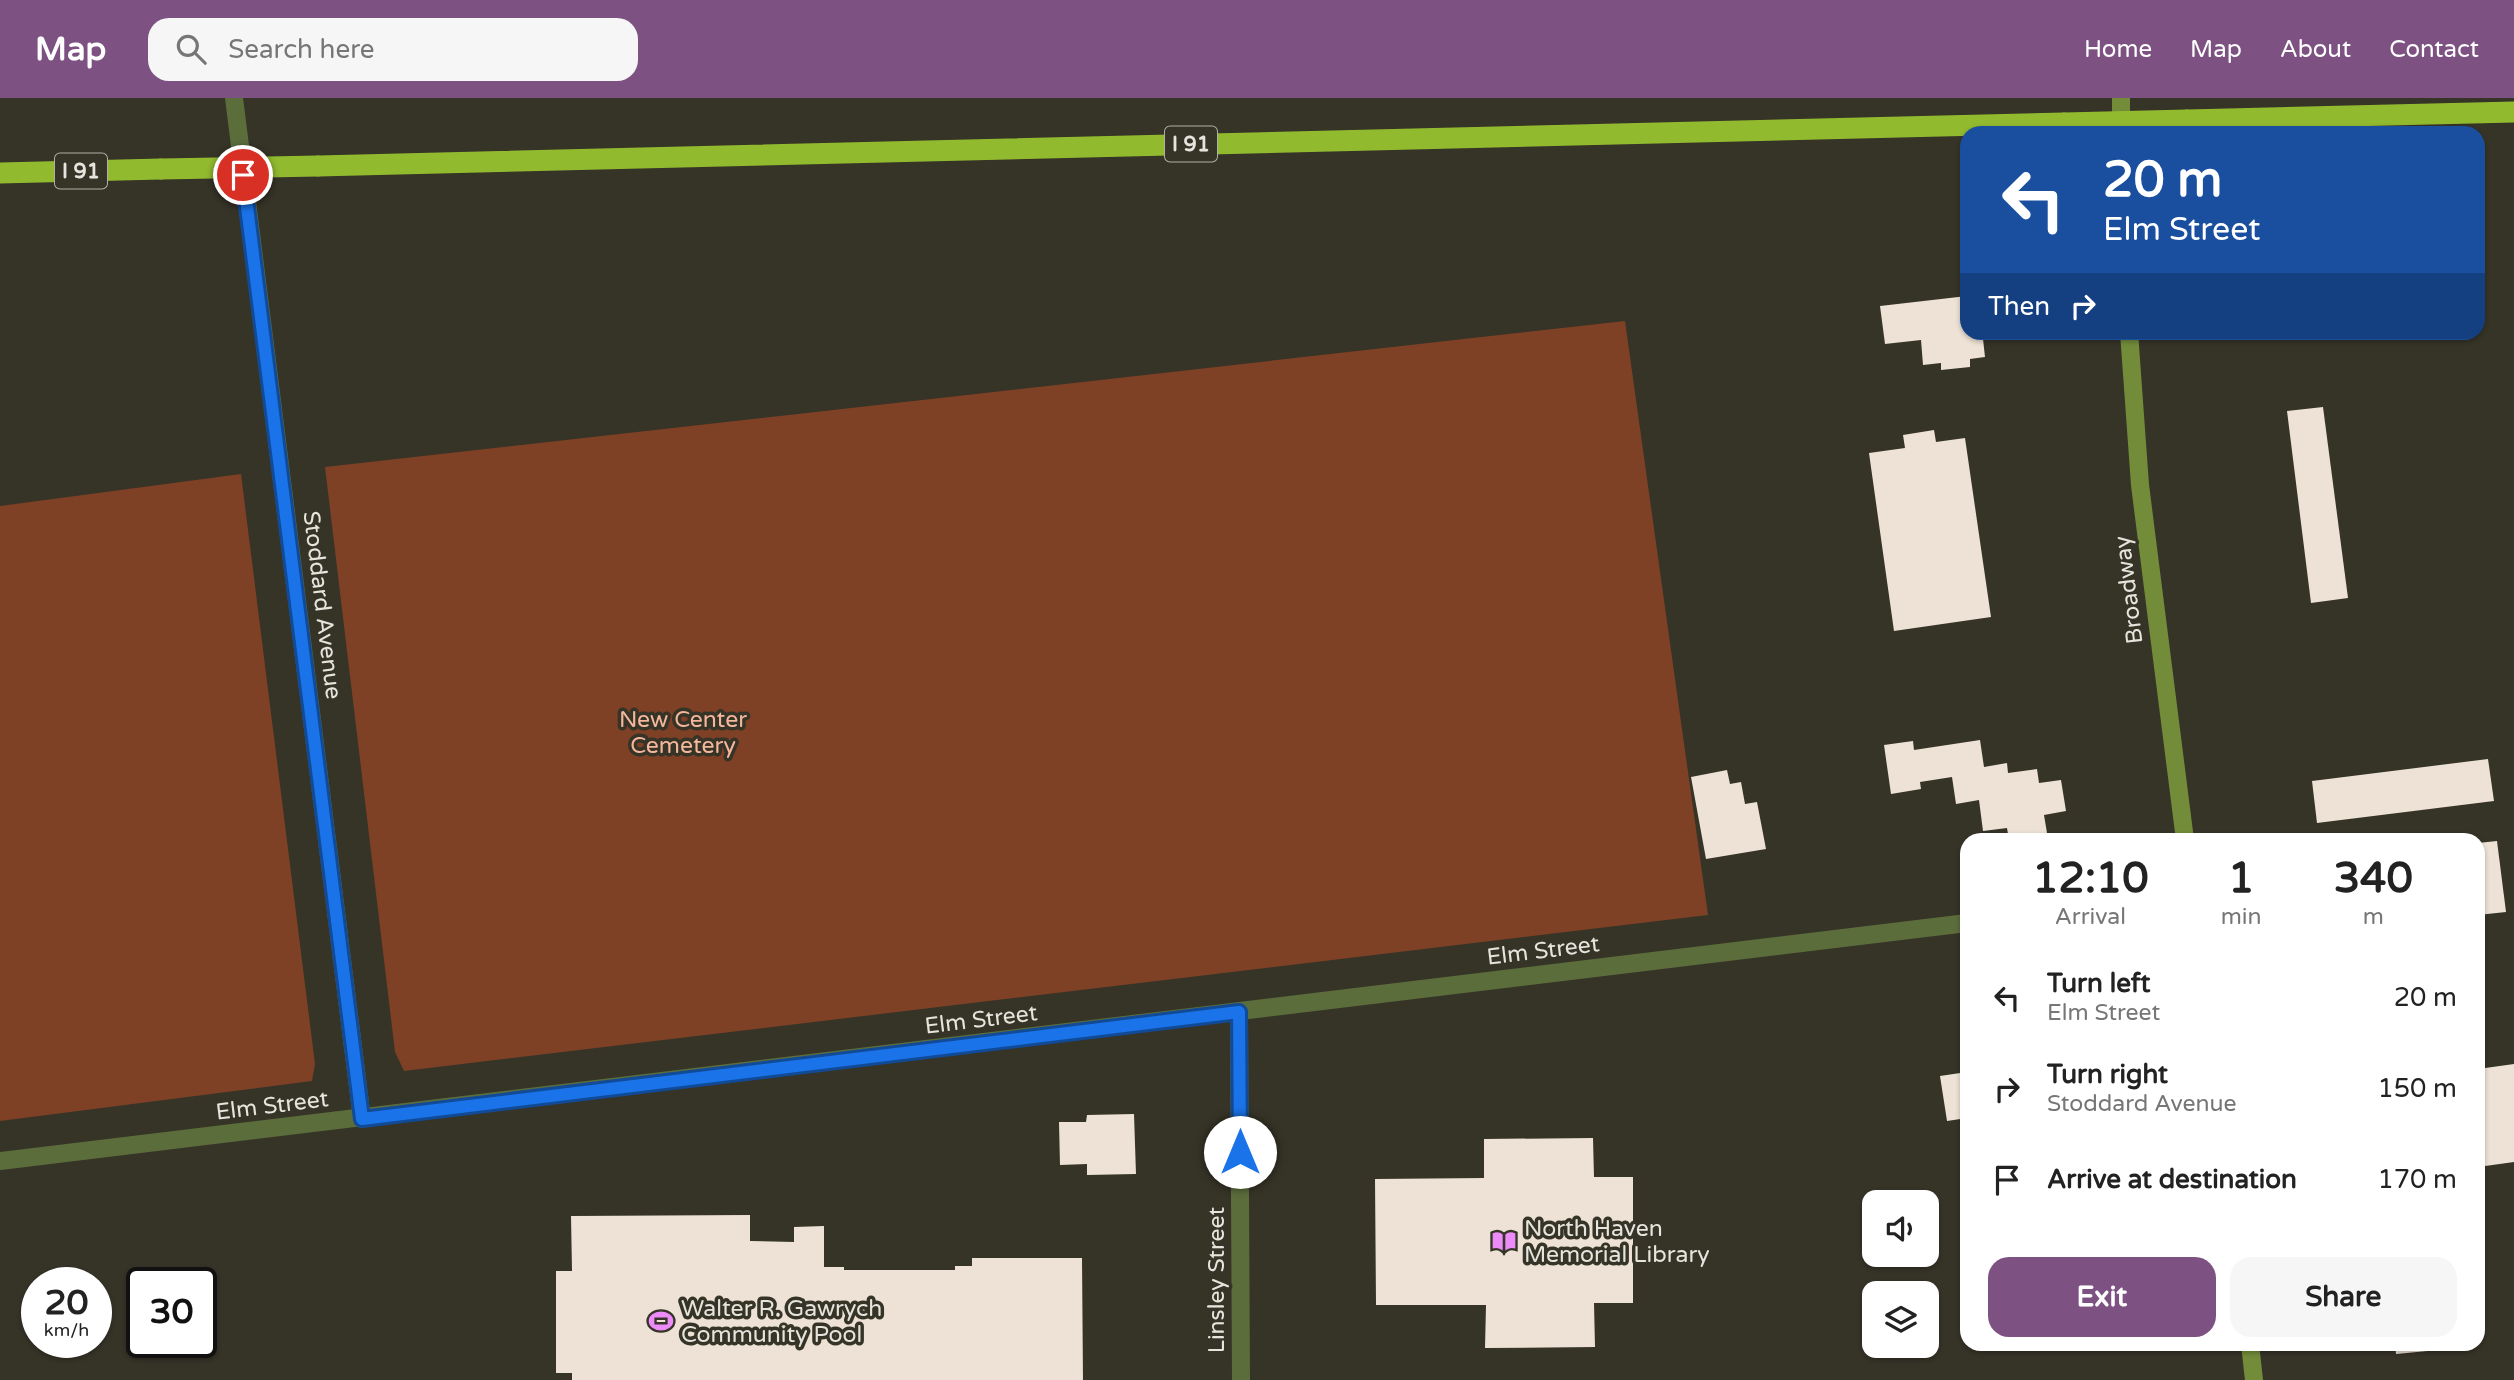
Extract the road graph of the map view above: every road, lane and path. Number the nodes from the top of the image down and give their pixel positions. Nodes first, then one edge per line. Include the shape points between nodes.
1 (234, 98) edge
2 (2120, 98) edge
3 (2514, 113) edge
4 (2121, 126) edge
5 (0, 173) edge
6 (2130, 340) edge
7 (2184, 833) edge
8 (1960, 924) edge
9 (1239, 1012) junction
10 (362, 1119) junction
11 (0, 1161) edge
12 (2251, 1351) edge
13 (1241, 1380) edge
14 (2254, 1380) edge

1 - 10 street, Stoddard Avenue
2 - 4 main road
3 - 5 highway, I 91, bridge
6 - 7 main road, Broadway via 2140,485
8 - 9 street, Elm Street
9 - 10 street, Elm Street
9 - 13 street, Linsley Street
10 - 11 street, Elm Street
12 - 14 main road

